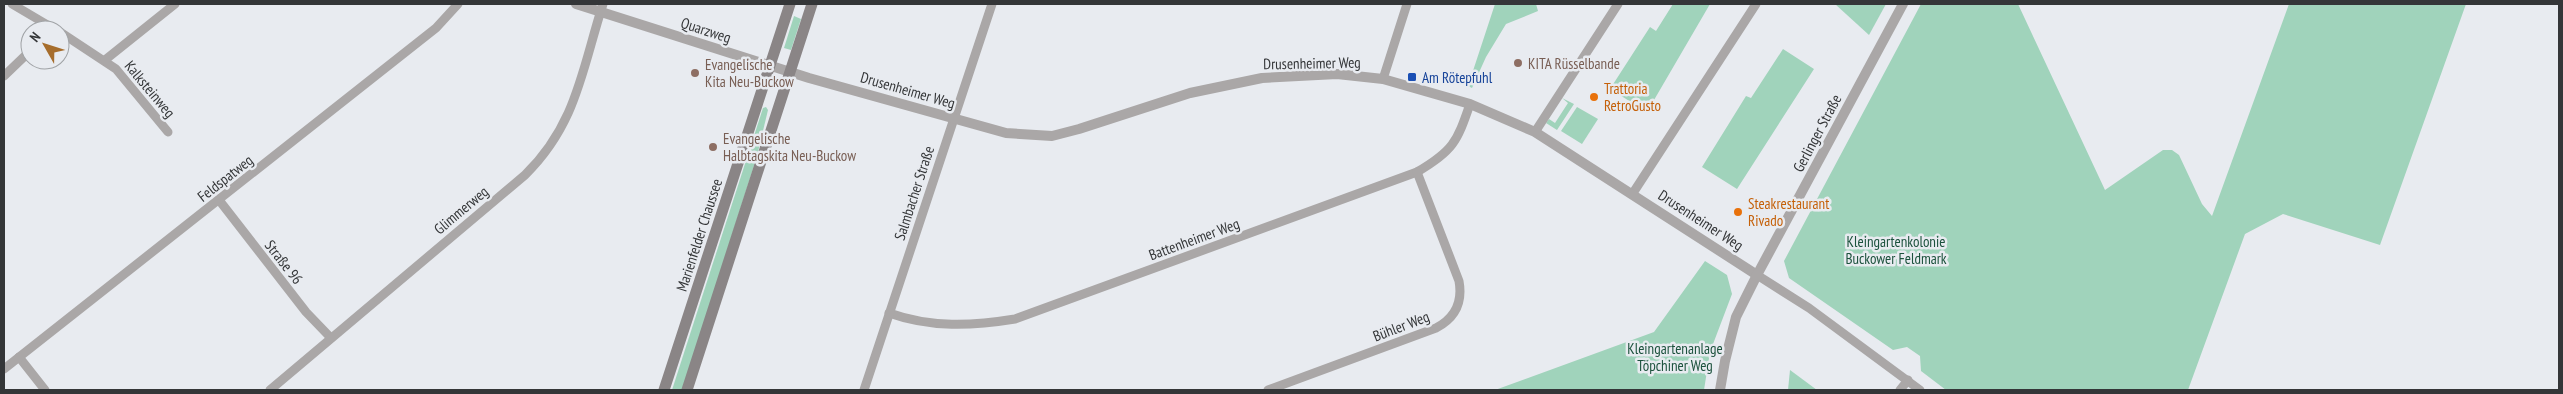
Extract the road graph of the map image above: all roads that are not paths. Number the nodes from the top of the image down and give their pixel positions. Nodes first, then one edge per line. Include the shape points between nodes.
1 (12, 4) edge
2 (175, 4) edge
3 (458, 4) edge
4 (576, 4) edge
5 (790, 4) edge
6 (812, 4) edge
7 (992, 4) edge
8 (1407, 4) edge
9 (1618, 4) edge
10 (1756, 4) edge
11 (1903, 4) edge
12 (602, 8) edge
13 (37, 20) edge
14 (70, 38) edge
15 (105, 60) junction
16 (20, 61) edge
17 (769, 66) junction
18 (790, 72) junction
19 (4, 76) edge
20 (1383, 79) junction
21 (1470, 104) junction
22 (954, 119) junction
23 (168, 132) dead end
24 (1535, 132) junction
25 (1417, 172) junction
26 (1633, 193) junction
27 (219, 200) junction
28 (1757, 275) junction
29 (889, 313) junction
30 (331, 338) junction
31 (18, 357) junction
32 (4, 369) edge
33 (1908, 380) junction
34 (45, 390) edge
35 (270, 390) edge
36 (664, 390) edge
37 (687, 390) edge
38 (864, 390) edge
39 (1268, 390) edge
40 (1720, 390) edge
41 (1900, 390) edge
42 (1920, 390) edge

1 - 13 street
2 - 15 street
3 - 27 street, Feldspatweg via 436,28
4 - 12 street, Quarzweg
5 - 17 main road, Marienfelder Chaussee
6 - 18 main road
7 - 22 street, Salmbacher Straße
8 - 20 street
9 - 24 street
10 - 26 street
11 - 28 street, Gerlinger Straße
12 - 17 street, Quarzweg
12 - 30 street, Glimmerweg via 565,123 548,151 525,175
14 - 15 street, Kalksteinweg
15 - 23 street, Kalksteinweg via 130,84
16 - 19 street
17 - 18 street, Drusenheimer Weg
17 - 36 main road, Marienfelder Chaussee
18 - 22 street, Drusenheimer Weg
18 - 37 main road
20 - 21 street, Drusenheimer Weg
20 - 22 street, Drusenheimer Weg via 1337,74 1262,78 1190,92 1052,136 1006,132
21 - 24 street, Drusenheimer Weg
21 - 25 street, Battenheimer Weg via 1459,136 1450,150
22 - 29 street, Salmbacher Straße
24 - 26 street, Drusenheimer Weg
25 - 29 street, Battenheimer Weg via 1015,319 949,325
25 - 39 street, Bühler Weg via 1459,281 1462,294 1456,311 1436,328
26 - 28 street, Drusenheimer Weg
27 - 30 street, Straße 96 via 306,312
27 - 31 street, Feldspatweg
28 - 33 street, Drusenheimer Weg via 1809,308
28 - 40 street, Gerlinger Straße via 1736,318
29 - 38 street, Salmbacher Straße
30 - 35 street, Glimmerweg
31 - 32 street, Feldspatweg
31 - 34 street
33 - 41 street
33 - 42 street, Drusenheimer Weg

